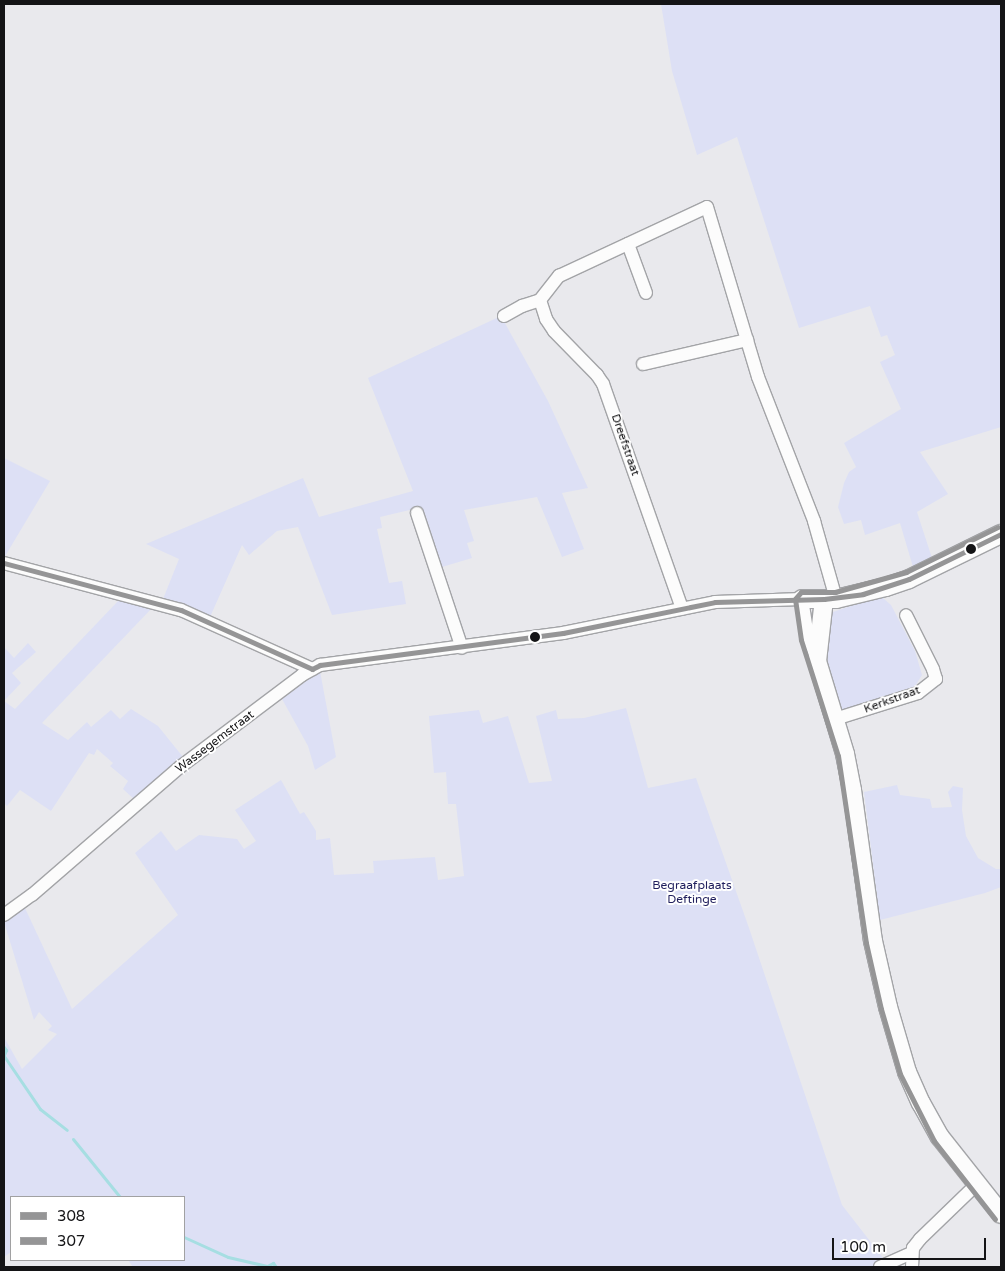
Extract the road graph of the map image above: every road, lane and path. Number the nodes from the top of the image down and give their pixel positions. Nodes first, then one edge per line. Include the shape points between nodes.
1 (628, 244) junction
2 (646, 293) dead end
3 (540, 300) junction
4 (504, 316) dead end
5 (747, 340) junction
6 (643, 364) dead end
7 (417, 513) dead end
8 (1001, 534) edge
9 (4, 563) edge
10 (830, 599) junction
11 (802, 600) junction
12 (682, 608) junction
13 (906, 615) dead end
14 (462, 648) junction
15 (817, 661) junction
16 (312, 669) junction
17 (835, 719) junction
18 (4, 915) edge
19 (976, 1184) junction
20 (1001, 1214) edge
21 (912, 1253) junction
22 (880, 1267) edge
23 (912, 1267) edge

1 - 2 street
1 - 3 street via 559,276
1 - 5 street via 707,207
3 - 4 street
3 - 12 street, Dreefstraat via 554,332 603,384
5 - 6 street
5 - 10 street via 758,377 814,521
7 - 14 street
8 - 10 street via 909,579 863,594
9 - 16 street via 181,610
10 - 11 street
10 - 15 street
11 - 12 street, Wassegemstraat via 715,602
11 - 15 street via 808,638
12 - 14 street, Wassegemstraat via 620,623
13 - 17 street, Kerkstraat via 936,679 918,693
14 - 16 street, Wassegemstraat via 320,665
15 - 17 street
16 - 18 street, Wassegemstraat via 180,767 32,895
17 - 19 street via 852,790 873,941 907,1072 940,1137
19 - 20 street
19 - 21 street via 920,1238
21 - 22 street
21 - 23 street

